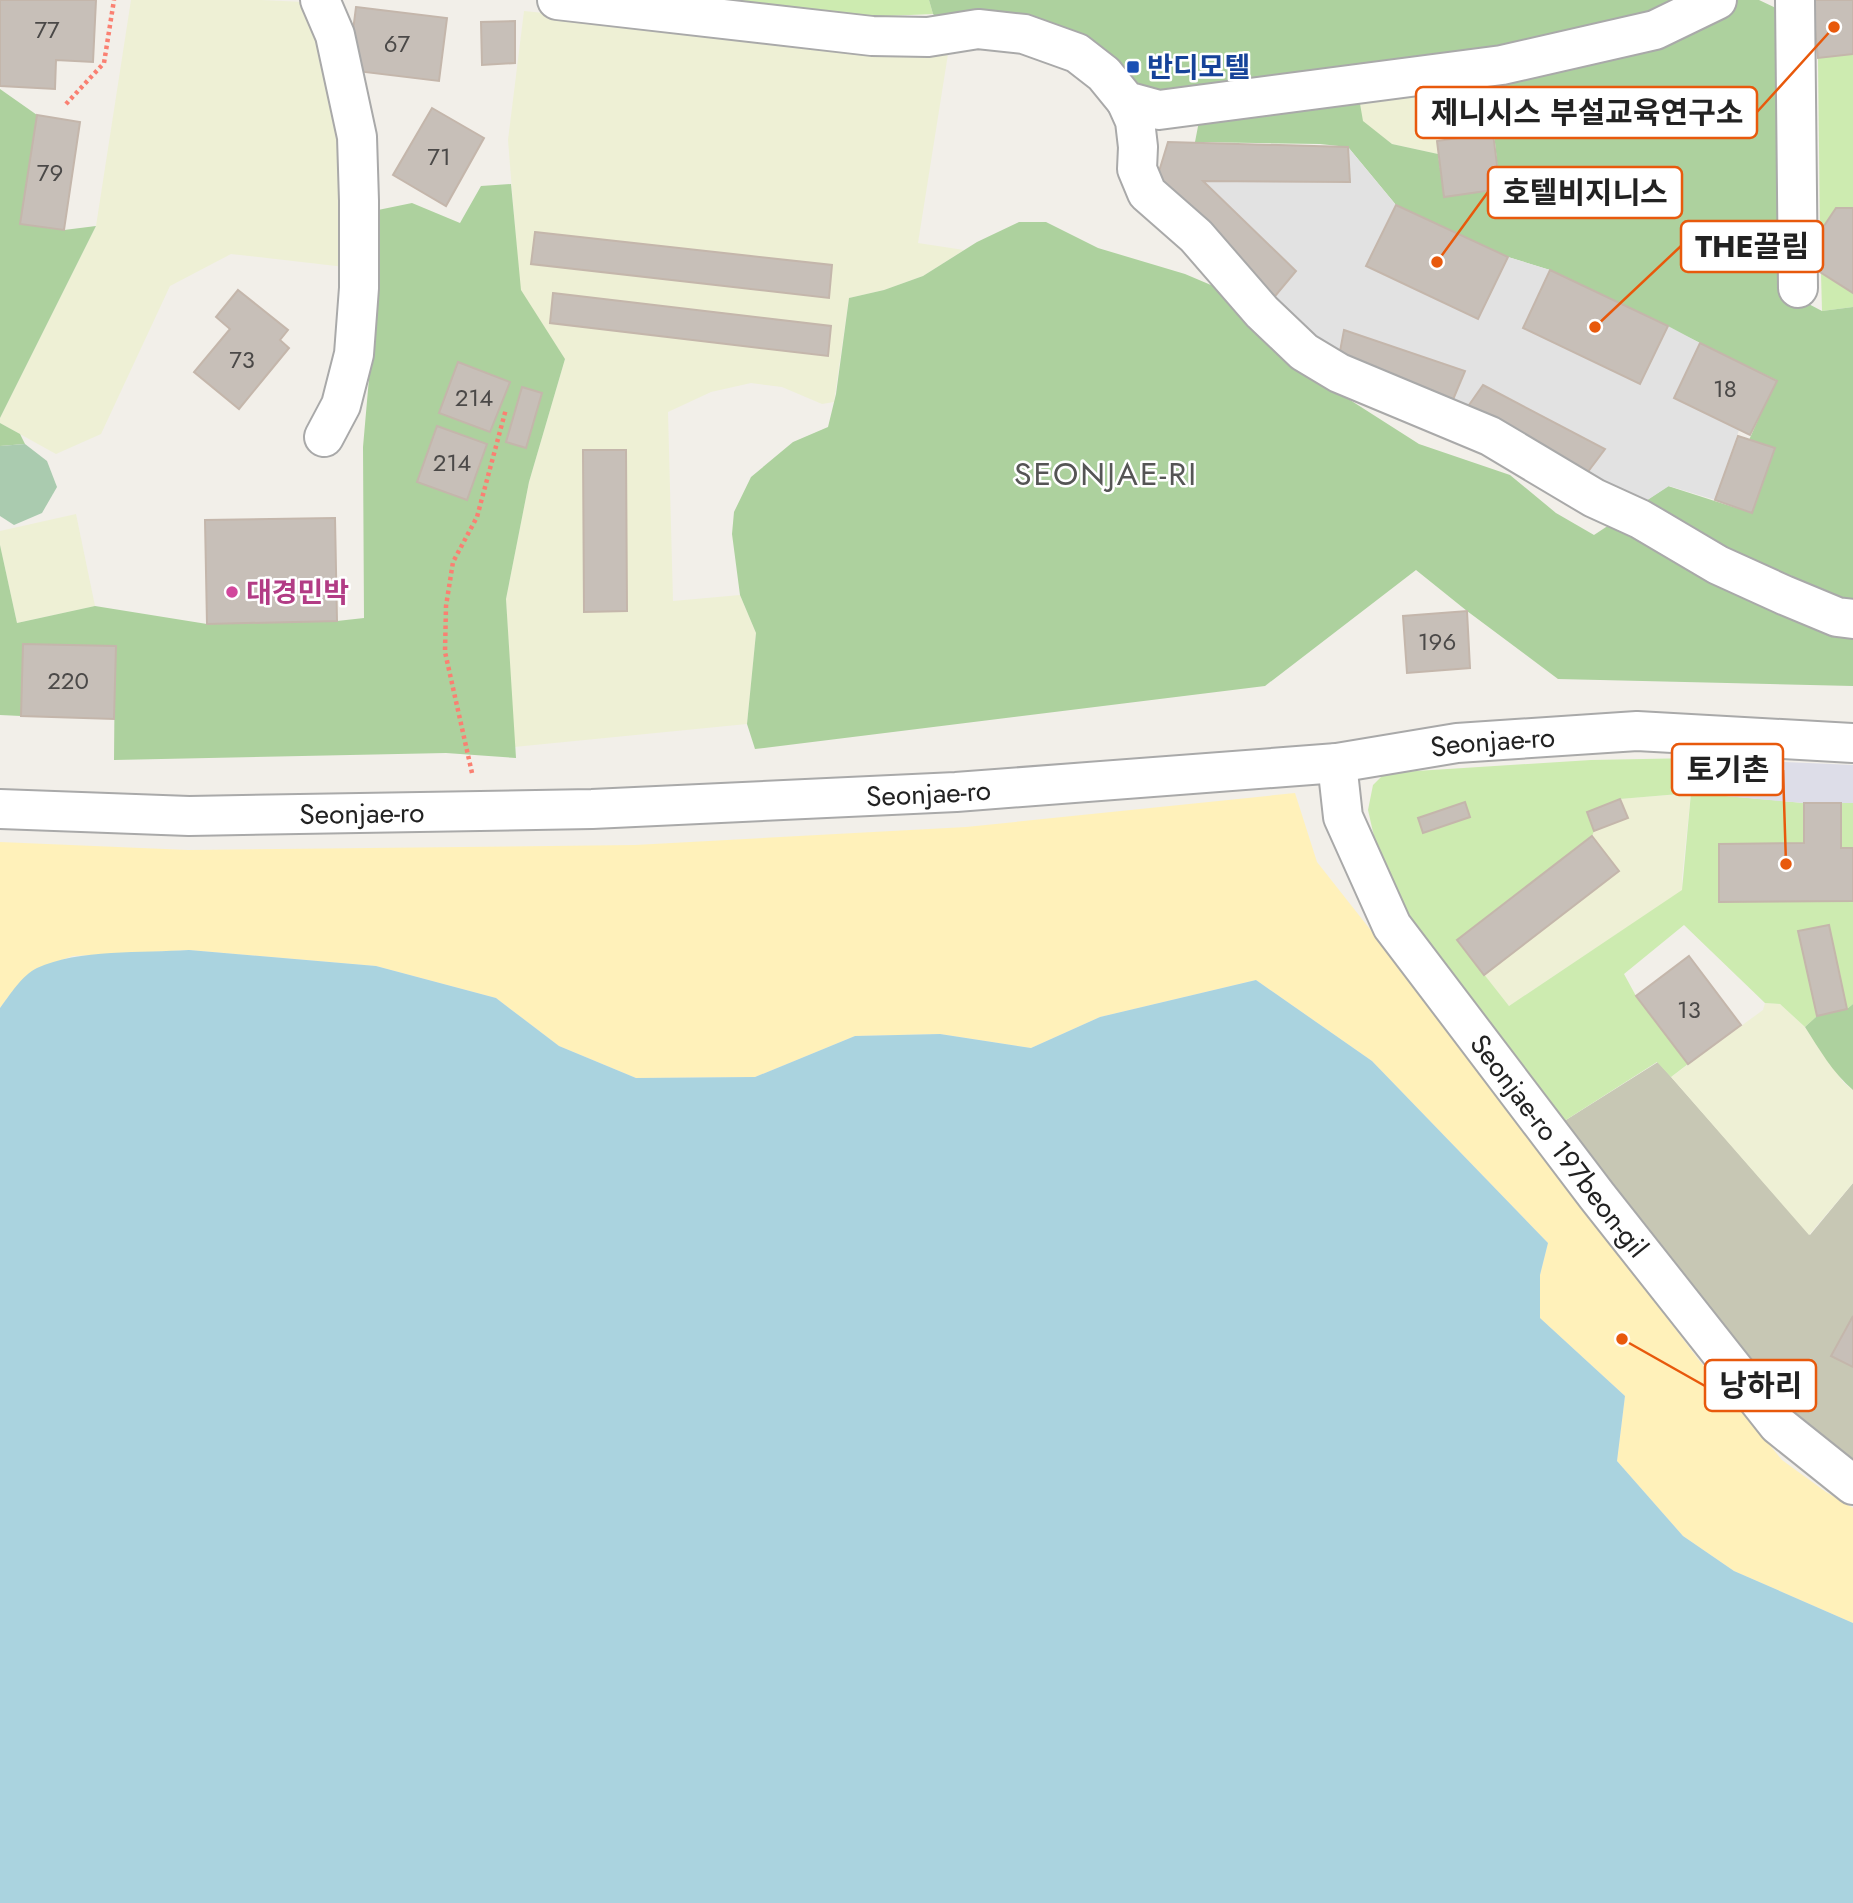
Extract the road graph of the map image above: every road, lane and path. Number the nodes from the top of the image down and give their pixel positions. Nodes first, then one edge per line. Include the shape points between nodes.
1 (114, 0) edge
2 (320, 0) edge
3 (557, 0) edge
4 (1717, 0) edge
5 (1796, 0) edge
6 (1126, 101) junction
7 (66, 104) dead end
8 (1798, 288) dead end
9 (506, 409) dead end
10 (324, 437) dead end
11 (1853, 619) edge
12 (1853, 743) edge
13 (1337, 763) junction
14 (0, 809) edge
15 (471, 812) junction
16 (1853, 1485) edge

1 - 7 path via 104,63
2 - 10 street via 335,35 357,137 359,201 354,354 341,405
3 - 6 street via 872,36 928,37 978,29 1024,34 1077,53 1104,74
4 - 6 street via 1656,30 1502,65 1159,110
5 - 8 street
6 - 11 street via 1135,121 1138,169 1147,193 1196,236 1304,352 1339,373 1490,436 1718,565 1794,600
9 - 15 path via 477,517 453,562 446,607 445,652 472,770
12 - 13 street, Seonjae-ro via 1637,731 1457,743
13 - 15 street, Seonjae-ro via 956,792
13 - 16 street, Seonjae-ro 197beon-gil via 1343,817 1392,926 1778,1425
14 - 15 street, Seonjae-ro via 189,817

